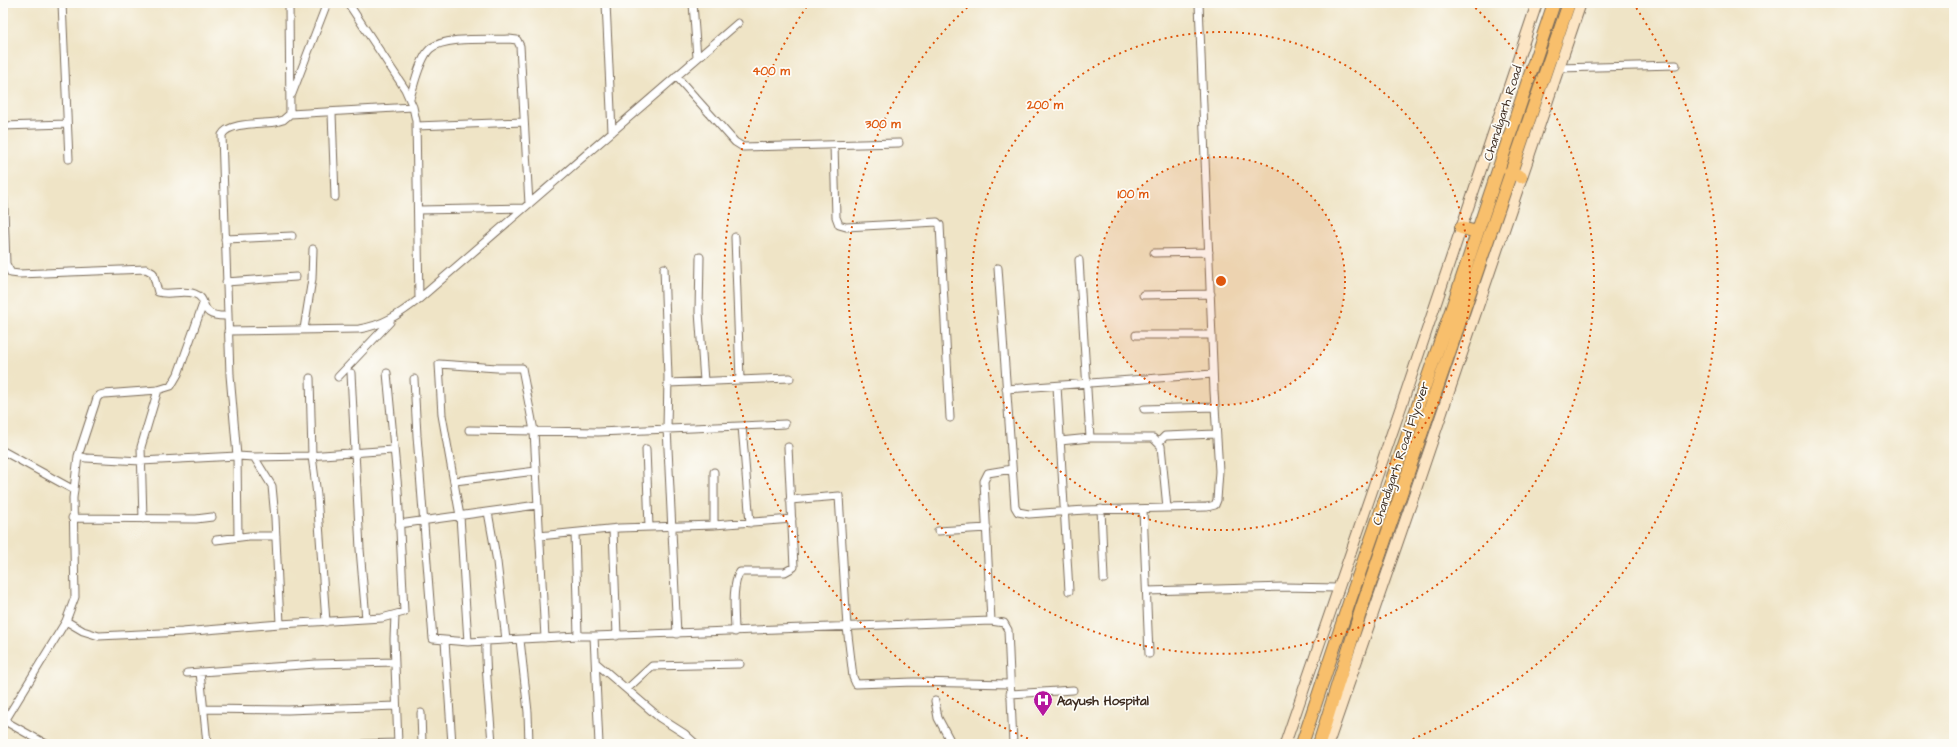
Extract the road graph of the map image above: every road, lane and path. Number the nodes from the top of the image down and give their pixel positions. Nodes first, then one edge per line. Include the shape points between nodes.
1 (62, 3) edge
2 (289, 3) edge
3 (327, 3) edge
4 (348, 3) edge
5 (606, 3) edge
6 (693, 3) edge
7 (1199, 3) edge
8 (1537, 3) edge
9 (1554, 3) edge
10 (1569, 3) edge
11 (1581, 3) edge
12 (738, 23) dead end
13 (696, 58) junction
14 (1676, 65) dead end
15 (1558, 68) junction
16 (676, 76) junction
17 (410, 98) junction
18 (291, 99) junction
19 (413, 107) junction
20 (332, 113) junction
21 (290, 114) junction
22 (524, 122) junction
23 (67, 124) junction
24 (3, 126) edge
25 (416, 126) junction
26 (612, 132) junction
27 (899, 143) dead end
28 (834, 145) junction
29 (69, 159) dead end
30 (1516, 174) junction
31 (3, 181) edge
32 (335, 197) dead end
33 (526, 206) junction
34 (418, 210) junction
35 (1461, 228) junction
36 (1477, 232) junction
37 (292, 236) dead end
38 (735, 237) dead end
39 (225, 240) junction
40 (313, 249) dead end
41 (1209, 252) junction
42 (1154, 253) dead end
43 (700, 257) dead end
44 (1079, 260) dead end
45 (664, 268) dead end
46 (998, 268) dead end
47 (296, 277) dead end
48 (226, 282) junction
49 (1211, 294) junction
50 (1143, 295) dead end
51 (420, 299) junction
52 (203, 304) junction
53 (228, 316) junction
54 (392, 319) junction
55 (304, 329) junction
56 (228, 331) junction
57 (1136, 335) dead end
58 (1212, 335) junction
59 (352, 373) dead end
60 (387, 373) dead end
61 (1213, 374) junction
62 (338, 377) dead end
63 (310, 378) dead end
64 (790, 378) dead end
65 (414, 379) dead end
66 (740, 380) junction
67 (704, 381) junction
68 (668, 383) junction
69 (1087, 384) junction
70 (1057, 386) junction
71 (1006, 389) junction
72 (158, 390) junction
73 (1215, 407) junction
74 (1144, 409) dead end
75 (950, 418) dead end
76 (785, 424) dead end
77 (742, 426) junction
78 (667, 428) junction
79 (469, 430) dead end
80 (534, 431) junction
81 (1216, 434) junction
82 (1090, 438) junction
83 (1060, 441) junction
84 (1158, 443) junction
85 (788, 447) dead end
86 (646, 449) dead end
87 (393, 450) junction
88 (3, 451) edge
89 (356, 453) junction
90 (78, 456) junction
91 (237, 456) junction
92 (312, 456) junction
93 (254, 457) junction
94 (141, 461) junction
95 (1012, 469) junction
96 (536, 471) junction
97 (714, 472) dead end
98 (455, 482) junction
99 (74, 490) junction
100 (790, 500) junction
101 (537, 505) junction
102 (1167, 508) junction
103 (1101, 509) junction
104 (1143, 510) junction
105 (488, 512) junction
106 (1064, 512) junction
107 (460, 516) junction
108 (212, 517) dead end
109 (72, 518) junction
110 (143, 519) junction
111 (792, 519) junction
112 (424, 521) junction
113 (750, 522) junction
114 (399, 524) junction
115 (714, 525) junction
116 (671, 526) junction
117 (649, 527) junction
118 (988, 528) junction
119 (613, 529) junction
120 (938, 531) dead end
121 (575, 533) junction
122 (276, 536) junction
123 (539, 536) junction
124 (238, 537) junction
125 (216, 540) dead end
126 (1104, 579) dead end
127 (1338, 588) junction
128 (1069, 591) dead end
129 (1147, 591) junction
130 (395, 615) junction
131 (366, 619) junction
132 (66, 621) junction
133 (991, 621) junction
134 (326, 622) junction
135 (280, 624) junction
136 (847, 627) junction
137 (735, 632) junction
138 (677, 634) junction
139 (578, 636) junction
140 (594, 636) junction
141 (617, 636) junction
142 (545, 638) junction
143 (506, 640) junction
144 (520, 640) junction
145 (445, 641) junction
146 (486, 641) junction
147 (468, 642) junction
148 (1149, 654) dead end
149 (395, 662) junction
150 (596, 663) junction
151 (740, 664) dead end
152 (187, 672) dead end
153 (200, 672) junction
154 (1010, 684) junction
155 (627, 689) junction
156 (1073, 690) dead end
157 (1010, 694) junction
158 (935, 701) dead end
159 (396, 706) junction
160 (204, 709) junction
161 (421, 713) dead end
162 (4, 720) edge
163 (398, 743) edge
164 (46, 744) edge
165 (207, 744) edge
166 (363, 744) edge
167 (422, 744) edge
168 (452, 744) edge
169 (492, 744) edge
170 (529, 744) edge
171 (599, 744) edge
172 (696, 744) edge
173 (952, 744) edge
174 (1013, 744) edge
175 (1285, 744) edge
176 (1302, 744) edge
177 (1319, 744) edge
178 (1328, 744) edge

1 - 23 street
2 - 18 street
3 - 18 street
4 - 17 street
5 - 26 street
6 - 13 street
7 - 41 street
8 - 35 main road
9 - 36 highway, Chandigarh Road
10 - 30 highway, Chandigarh Road Flyover
11 - 15 main road
12 - 13 street
13 - 16 street
14 - 15 street
15 - 30 main road
16 - 26 street
16 - 28 street via 735,142 743,147
17 - 19 street
17 - 22 street via 424,58 435,46 447,42 514,39 520,46
18 - 21 street
19 - 20 street
19 - 25 street
20 - 21 street
20 - 32 street
21 - 39 street via 284,120 232,127 224,131 221,142
22 - 25 street
22 - 33 street
23 - 24 street
23 - 29 street
25 - 34 street
26 - 33 street
27 - 28 street
28 - 75 street via 836,218 839,225 846,227 937,222 940,225
30 - 177 highway, Chandigarh Road Flyover via 1503,192 1364,602
30 - 178 main road via 1414,495
31 - 52 street via 6,264 11,273 146,270 153,273 158,292 195,294
33 - 34 street
33 - 51 street
34 - 51 street
35 - 36 highway
35 - 127 main road
36 - 176 highway, Chandigarh Road Flyover
37 - 39 street
38 - 66 street
39 - 48 street
40 - 55 street via 312,279
41 - 42 street
41 - 49 street
43 - 67 street
44 - 69 street
45 - 68 street
46 - 71 street
47 - 48 street
48 - 53 street
49 - 50 street
49 - 58 street
51 - 54 street
52 - 53 street via 213,316
52 - 72 street via 174,382 171,386
53 - 56 street
54 - 55 street via 359,328
54 - 62 street
55 - 56 street
56 - 91 street
57 - 58 street
58 - 61 street
59 - 89 street
60 - 87 street
61 - 69 street
61 - 73 street
63 - 92 street
64 - 66 street
65 - 112 street
66 - 67 street
67 - 68 street
68 - 78 street
69 - 70 street
69 - 82 street
70 - 71 street
70 - 83 street
71 - 95 street
72 - 90 street via 100,395
72 - 94 street via 141,447
73 - 74 street
73 - 81 street
76 - 77 street
77 - 78 street
77 - 113 street
78 - 80 street via 598,432
78 - 116 street
79 - 80 street
80 - 96 street
80 - 98 street via 522,368 439,364 442,415
81 - 84 street via 1165,436
81 - 102 street via 1218,471 1215,505
82 - 83 street
82 - 84 street via 1153,438
83 - 106 street
84 - 102 street via 1161,446
85 - 100 street
86 - 117 street
87 - 89 street
87 - 114 street
88 - 99 street
89 - 92 street
89 - 131 street
90 - 94 street
90 - 99 street
91 - 93 street
91 - 94 street
91 - 124 street
92 - 93 street
92 - 134 street
93 - 122 street via 272,486
94 - 110 street
95 - 106 street via 1015,507 1018,512
95 - 118 street via 988,473 984,477
96 - 98 street
96 - 101 street
97 - 115 street
98 - 107 street
99 - 109 street
100 - 111 street
100 - 136 street via 839,496
101 - 105 street
101 - 123 street
102 - 104 street
103 - 104 street
103 - 106 street
103 - 126 street
104 - 129 street
105 - 107 street
105 - 143 street
106 - 128 street
107 - 112 street
107 - 147 street
108 - 110 street
109 - 110 street
109 - 132 street via 75,597
111 - 113 street
111 - 137 street via 794,567 785,572 746,571 739,574 735,596
112 - 114 street
112 - 145 street via 432,637 434,640
113 - 115 street
114 - 130 street via 404,610 403,614
115 - 116 street
116 - 117 street
116 - 138 street
117 - 119 street
118 - 120 street
118 - 133 street
119 - 121 street
119 - 141 street
121 - 123 street
121 - 139 street
122 - 124 street
122 - 135 street
123 - 142 street
124 - 125 street
127 - 129 street
127 - 175 main road
129 - 148 street
130 - 131 street
130 - 149 street
131 - 134 street
132 - 135 street via 83,631 99,636
132 - 162 street
133 - 136 street
133 - 154 street via 1004,623 1008,630
134 - 135 street
136 - 137 street via 802,627
136 - 154 street via 856,684
137 - 138 street
138 - 141 street
139 - 140 street
139 - 142 street
140 - 141 street
140 - 150 street
142 - 144 street
143 - 144 street
143 - 146 street
144 - 170 street
145 - 147 street
145 - 168 street
146 - 147 street
146 - 169 street
149 - 153 street via 316,664
149 - 159 street
150 - 155 street
150 - 171 street
151 - 155 street via 652,666
152 - 153 street
153 - 160 street
154 - 157 street
155 - 172 street via 660,718
156 - 157 street
157 - 174 street
158 - 173 street via 938,718
159 - 160 street via 288,710
159 - 163 street
160 - 165 street
161 - 167 street
162 - 164 street
163 - 166 street

